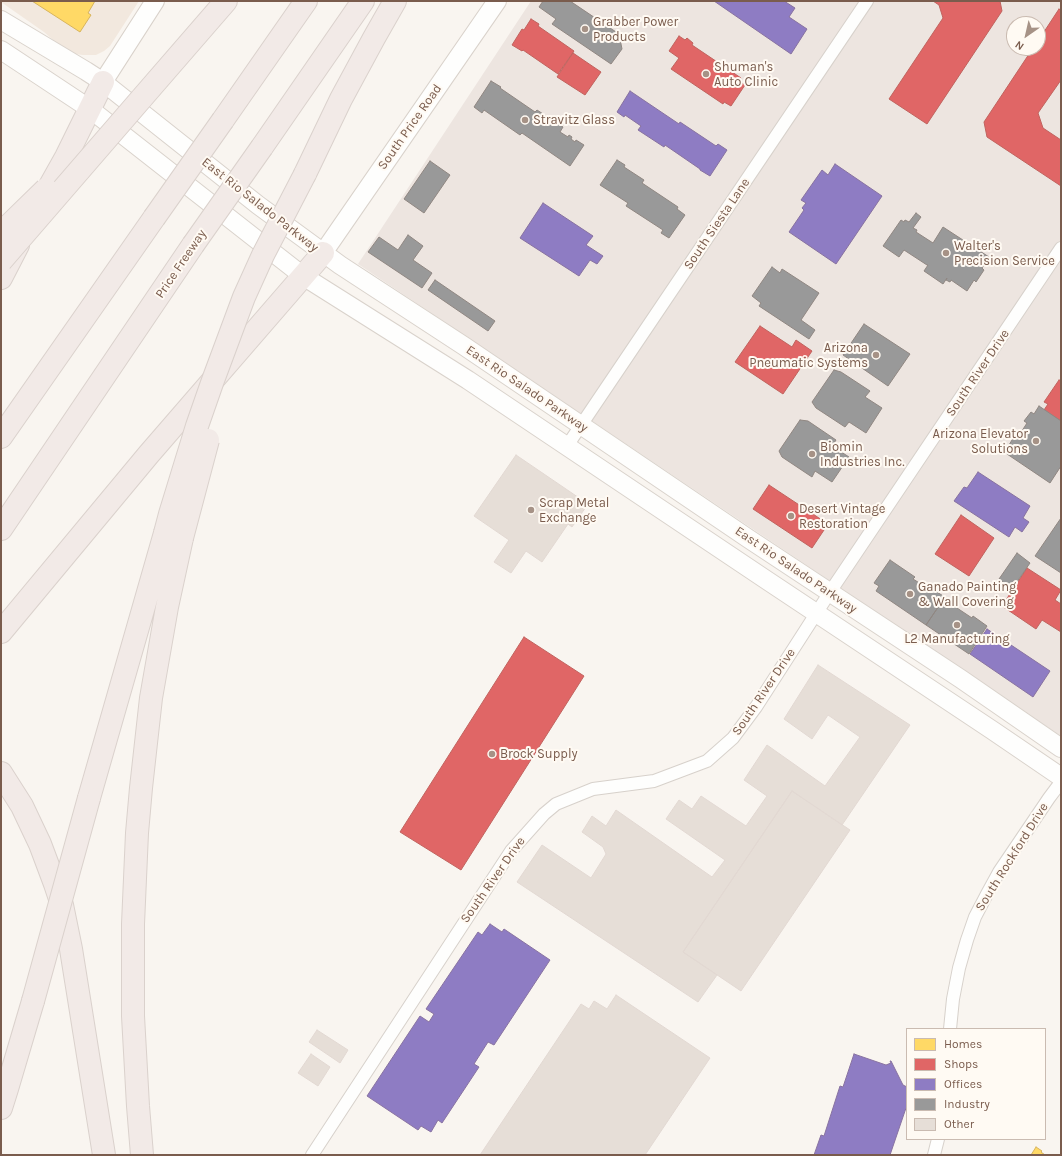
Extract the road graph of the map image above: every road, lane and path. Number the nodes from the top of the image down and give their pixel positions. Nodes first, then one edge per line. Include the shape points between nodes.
1 (155, 1) edge
2 (226, 1) edge
3 (306, 1) edge
4 (363, 1) edge
5 (396, 1) edge
6 (497, 1) edge
7 (867, 1) edge
8 (1, 20) edge
9 (1, 50) edge
10 (103, 82) junction
11 (141, 99) junction
12 (90, 108) junction
13 (1, 233) edge
14 (1061, 248) edge
15 (323, 253) junction
16 (1, 260) edge
17 (304, 276) junction
18 (1, 278) edge
19 (580, 426) junction
20 (1, 437) edge
21 (567, 446) junction
22 (1, 529) edge
23 (173, 535) junction
24 (830, 592) junction
25 (816, 613) junction
26 (1, 632) edge
27 (1061, 748) edge
28 (1, 773) edge
29 (1061, 777) edge
30 (1061, 782) edge
31 (950, 1028) edge
32 (1, 1108) edge
33 (938, 1140) edge
34 (104, 1155) edge
35 (142, 1155) edge
36 (312, 1155) edge
37 (934, 1155) edge

1 - 10 main road
2 - 11 highway
3 - 20 highway, bridge
4 - 22 highway, Price Freeway, bridge via 193,245
5 - 23 highway, bridge via 352,78 309,164 254,301 226,380 198,474
6 - 15 main road, South Price Road
7 - 19 street, South Siesta Lane
8 - 10 main road, East Rio Salado Parkway
9 - 12 main road, East Rio Salado Parkway
10 - 12 highway
10 - 15 main road, East Rio Salado Parkway
11 - 13 highway, bridge
11 - 16 highway, bridge
12 - 17 main road, East Rio Salado Parkway
12 - 18 highway
14 - 24 street, South River Drive
15 - 17 highway
15 - 19 main road, East Rio Salado Parkway
17 - 21 main road, East Rio Salado Parkway via 430,355
17 - 26 highway via 146,458
19 - 21 street, South Siesta Lane
19 - 24 main road, East Rio Salado Parkway
21 - 25 main road, East Rio Salado Parkway
23 - 32 highway, bridge via 89,798
23 - 35 highway via 167,607 151,698 137,833 133,924 133,1016
24 - 25 street, South River Drive
24 - 27 main road, East Rio Salado Parkway
25 - 29 main road, East Rio Salado Parkway
25 - 36 street, South River Drive via 756,707 733,738 706,761 654,781 593,789 556,804 544,814 511,851
28 - 34 highway via 22,806 40,844 62,905
30 - 31 street, South Rockford Drive via 999,872 975,917 959,968
33 - 37 street

